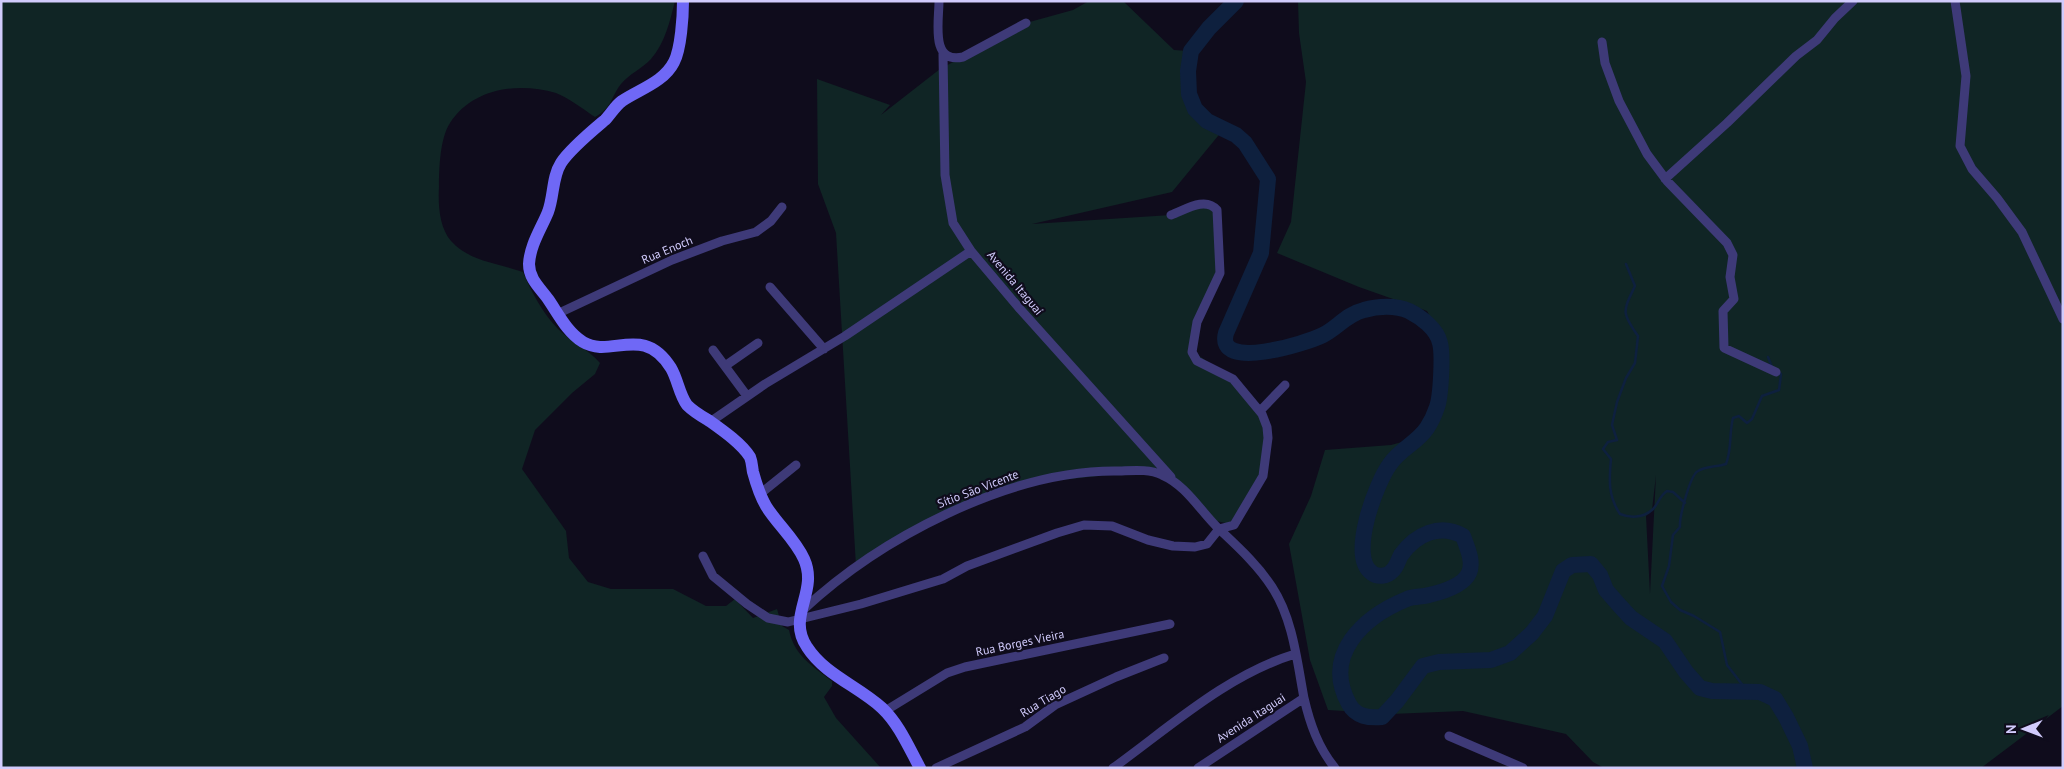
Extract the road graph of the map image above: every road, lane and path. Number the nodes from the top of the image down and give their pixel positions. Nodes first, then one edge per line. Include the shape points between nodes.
1 (683, 1) edge
2 (940, 1) edge
3 (1853, 1) edge
4 (1955, 1) edge
5 (1026, 23) dead end
6 (1602, 42) dead end
7 (943, 54) junction
8 (1665, 178) junction
9 (782, 208) dead end
10 (1171, 216) dead end
11 (971, 251) junction
12 (770, 288) dead end
13 (557, 314) junction
14 (2063, 320) edge
15 (758, 343) dead end
16 (713, 350) dead end
17 (824, 350) junction
18 (725, 366) junction
19 (1776, 372) dead end
20 (1285, 385) dead end
21 (747, 396) junction
22 (1260, 411) junction
23 (710, 422) junction
24 (796, 464) dead end
25 (1176, 483) junction
26 (760, 494) junction
27 (1219, 529) junction
28 (703, 556) dead end
29 (800, 615) junction
30 (1170, 624) dead end
31 (1295, 654) junction
32 (1164, 658) dead end
33 (1304, 698) junction
34 (884, 711) junction
35 (1449, 736) dead end
36 (920, 768) edge
37 (936, 768) edge
38 (1113, 768) edge
39 (1198, 768) edge
40 (1336, 768) edge
41 (1523, 768) edge

1 - 13 street via 675,61 661,78 618,104 561,162 558,169 529,266 532,280
2 - 7 street, Avenida Itaguaí via 939,44
3 - 8 street via 1817,40
4 - 14 street via 1966,76 1960,146 1972,169 2022,232
5 - 7 street via 963,57 954,59
6 - 8 street via 1605,63 1619,101 1647,154
7 - 11 street, Avenida Itaguaí via 945,175 953,223
8 - 19 street via 1727,243 1733,255 1730,277 1734,299 1723,311 1724,348
9 - 13 street, Rua Enoch via 756,232 672,260
10 - 22 street via 1205,203 1217,210 1220,273 1197,322 1192,352 1197,361 1233,379
11 - 17 street
11 - 25 street, Avenida Itaguaí
12 - 17 street
13 - 23 street via 569,331 585,344 633,344 647,346 656,352 671,369 688,406
15 - 18 street
16 - 18 street
17 - 21 street
18 - 21 street
20 - 22 street
21 - 23 street
22 - 27 street via 1268,438 1263,476 1234,525
23 - 26 street via 749,456
24 - 26 street
25 - 27 street, Sítio São Vicente
25 - 29 street, Sítio São Vicente via 1146,471 1087,471 1023,484 931,520 828,586
26 - 29 street via 804,559 810,575
27 - 29 street via 1207,544 1195,548 1148,540 1112,526 1084,526 967,566 943,579 861,604
27 - 31 street via 1272,587 1289,624
28 - 29 street via 713,576 768,618 788,622
29 - 34 street via 799,631 812,655 839,680 867,696
30 - 34 street, Rua Borges Vieira via 947,673
31 - 33 street
31 - 38 street via 1235,680
32 - 37 street, Rua Tiago via 1055,705 1025,726
33 - 39 street, Avenida Itaguai
33 - 40 street, Avenida Itaguai via 1312,730 1326,757
34 - 36 street
35 - 41 street

